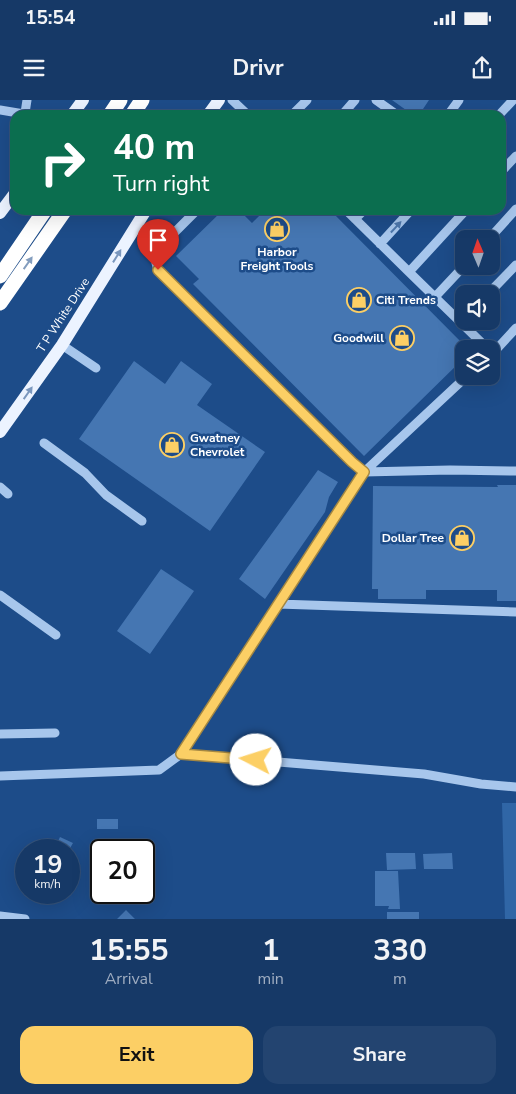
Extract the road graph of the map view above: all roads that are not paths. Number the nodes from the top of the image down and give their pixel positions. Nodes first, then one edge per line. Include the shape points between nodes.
1 (232, 100) edge
2 (306, 100) edge
3 (355, 100) edge
4 (376, 100) edge
5 (513, 100) edge
6 (243, 110) edge
7 (297, 110) edge
8 (346, 110) edge
9 (390, 110) edge
10 (504, 110) edge
11 (516, 156) edge
12 (506, 167) edge
13 (10, 200) edge
14 (516, 209) edge
15 (0, 213) edge
16 (42, 215) edge
17 (62, 215) edge
18 (143, 215) edge
19 (192, 215) edge
20 (351, 215) edge
21 (359, 215) edge
22 (406, 215) edge
23 (461, 215) edge
24 (355, 219) junction
25 (497, 230) edge
26 (380, 244) junction
27 (516, 264) edge
28 (409, 272) junction
29 (456, 275) edge
30 (0, 276) edge
31 (496, 285) edge
32 (435, 297) junction
33 (0, 303) edge
34 (455, 315) edge
35 (516, 328) edge
36 (470, 330) edge
37 (480, 340) edge
38 (500, 343) edge
39 (62, 345) junction
40 (96, 368) dead end
41 (457, 385) edge
42 (0, 432) edge
43 (44, 443) dead end
44 (516, 471) edge
45 (364, 472) junction
46 (0, 487) edge
47 (8, 494) dead end
48 (142, 521) dead end
49 (0, 595) edge
50 (278, 604) junction
51 (516, 612) edge
52 (56, 635) dead end
53 (55, 733) dead end
54 (0, 734) edge
55 (181, 754) junction
56 (0, 776) edge
57 (516, 787) edge
58 (0, 916) edge
59 (24, 919) edge

1 - 6 street
2 - 7 street
3 - 8 street
4 - 9 street
5 - 10 street
11 - 12 street
13 - 15 main road
14 - 25 street
16 - 30 highway
33 -> 17 highway
39 -> 18 main road, T P White Drive
19 - 45 street via 159,248 158,270
20 - 24 street
21 - 24 street
26 -> 22 street
23 - 28 street
24 - 26 street
26 - 28 street
27 - 31 street
28 - 32 street
29 - 32 street
32 - 34 street
35 - 38 street
36 - 37 street
39 - 40 street
42 -> 39 main road, T P White Drive
41 - 45 street
43 - 48 street
44 - 45 street
45 - 50 street
46 - 47 street
49 - 52 street
50 - 51 street
50 - 55 street
53 - 54 street
55 - 56 street via 159,770
55 - 57 street via 424,774
58 - 59 street

